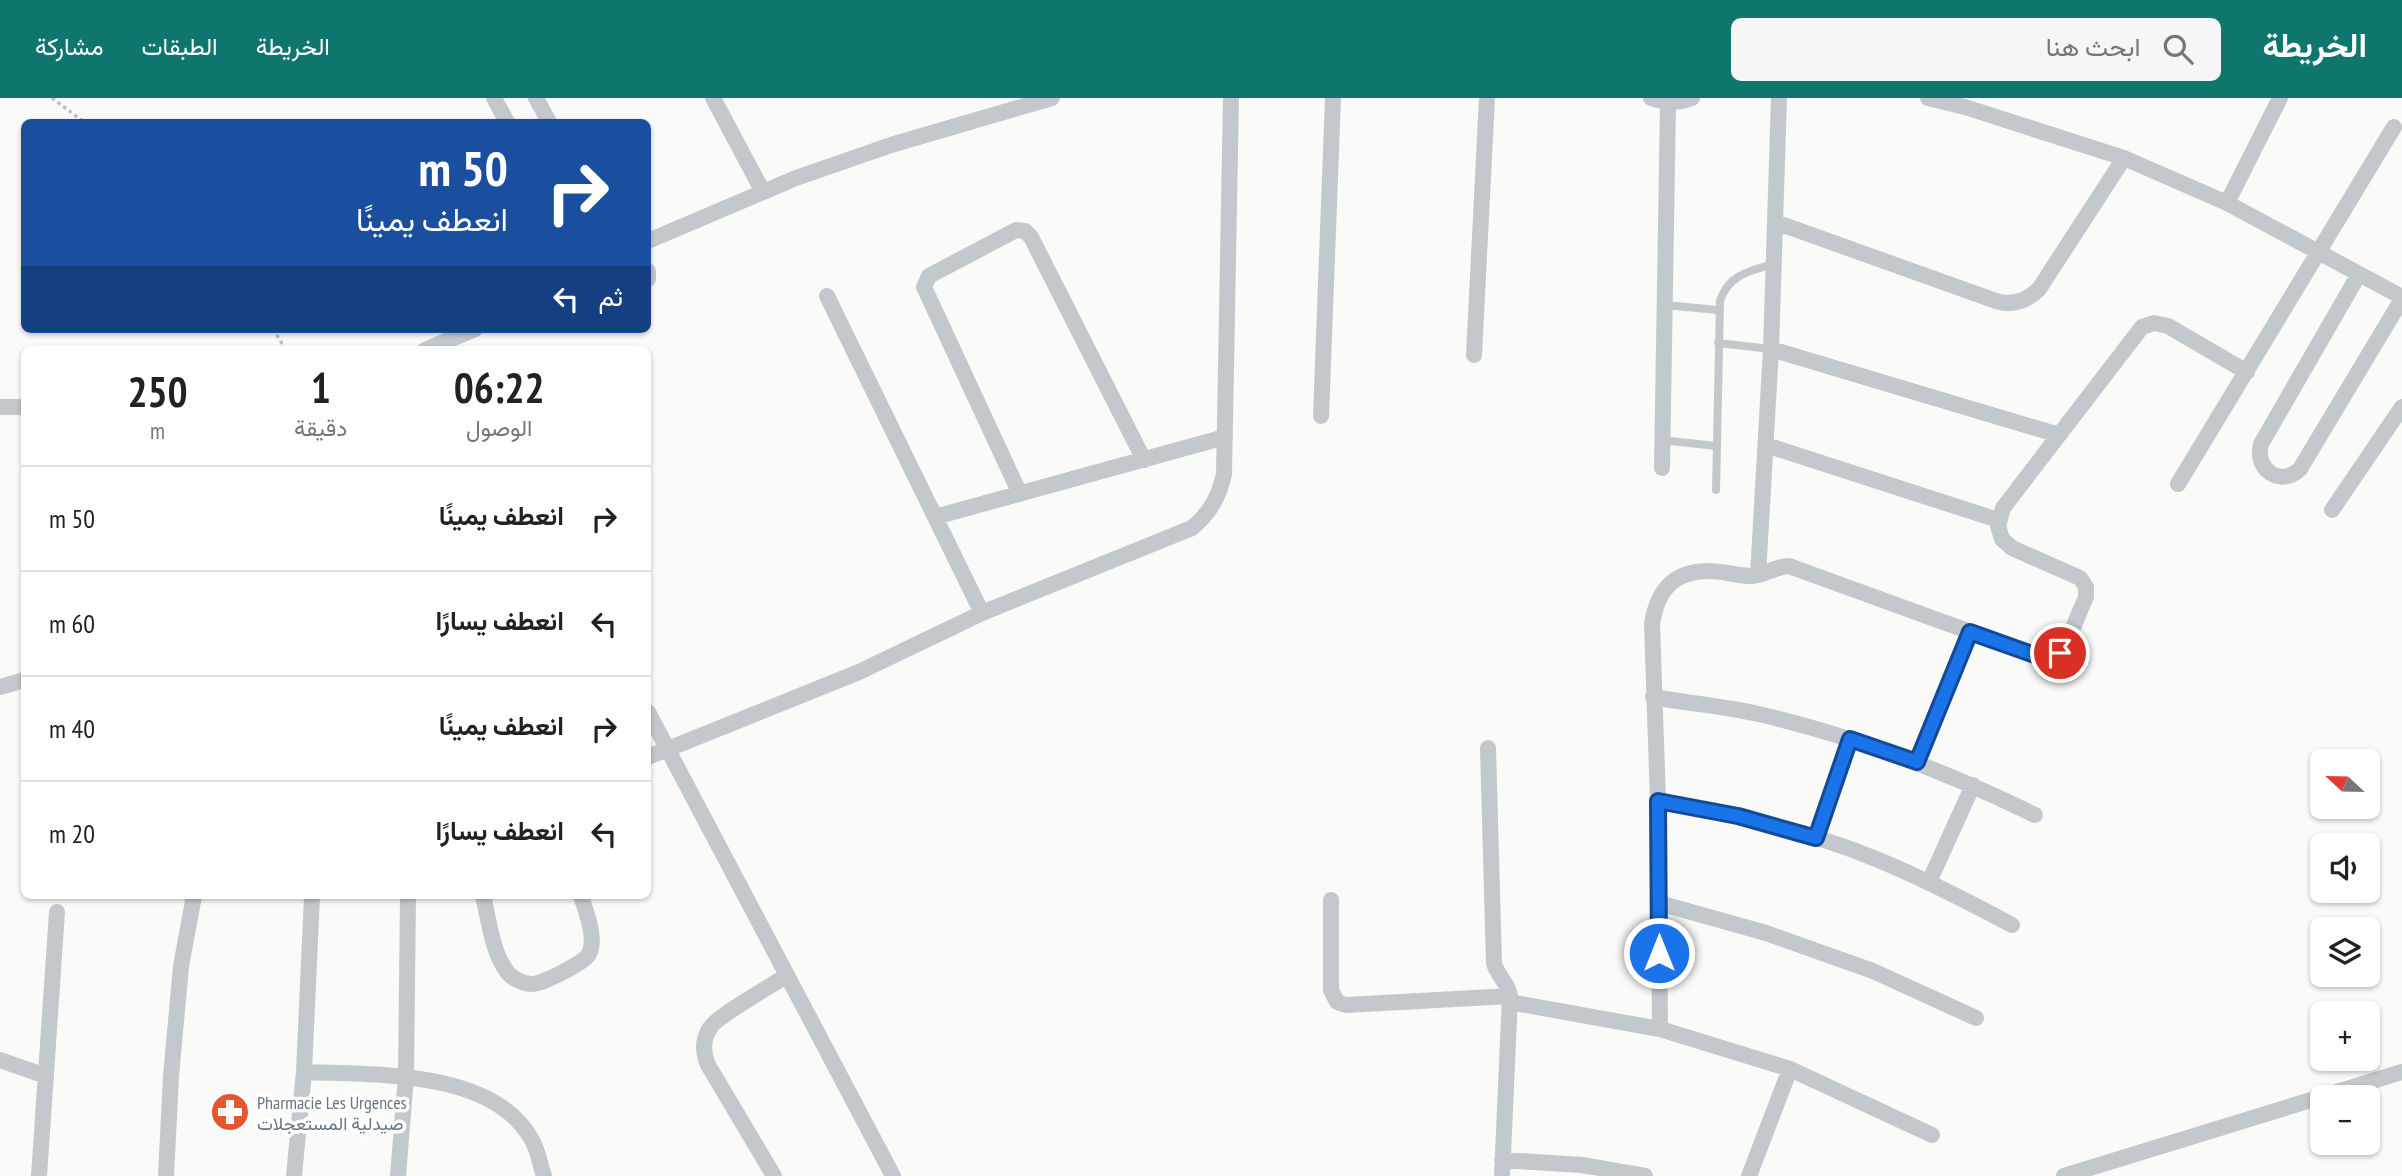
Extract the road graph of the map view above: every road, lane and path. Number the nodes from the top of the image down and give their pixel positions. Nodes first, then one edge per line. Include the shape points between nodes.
1 (52, 98) edge
2 (494, 98) edge
3 (536, 98) edge
4 (713, 98) edge
5 (1052, 98) edge
6 (1231, 98) edge
7 (1333, 98) edge
8 (1487, 98) edge
9 (1651, 98) edge
10 (1692, 98) edge
11 (1779, 98) edge
12 (1928, 98) edge
13 (2280, 98) edge
14 (1027, 101) edge
15 (1668, 103) junction
16 (1965, 103) edge
17 (80, 119) edge
18 (505, 119) edge
19 (547, 119) edge
20 (2394, 127) dead end
21 (2124, 158) junction
22 (763, 192) junction
23 (2227, 203) junction
24 (1775, 222) junction
25 (651, 240) edge
26 (2318, 251) junction
27 (1773, 264) junction
28 (2359, 274) junction
29 (827, 296) dead end
30 (2402, 298) edge
31 (1664, 305) junction
32 (1718, 310) junction
33 (469, 333) edge
34 (1718, 343) junction
35 (448, 346) edge
36 (1771, 349) junction
37 (1474, 355) dead end
38 (2247, 372) junction
39 (0, 407) edge
40 (21, 407) edge
41 (2402, 407) edge
42 (1321, 416) dead end
43 (2059, 435) junction
44 (1225, 437) junction
45 (1662, 440) junction
46 (1766, 445) junction
47 (1716, 446) junction
48 (1144, 460) junction
49 (1662, 468) dead end
50 (2178, 484) dead end
51 (1716, 490) dead end
52 (1020, 494) junction
53 (2332, 510) dead end
54 (935, 517) junction
55 (1998, 520) junction
56 (1758, 575) junction
57 (982, 613) junction
58 (1970, 632) junction
59 (21, 681) edge
60 (0, 687) edge
61 (1653, 697) junction
62 (651, 717) edge
63 (1850, 739) junction
64 (668, 748) junction
65 (1488, 748) dead end
66 (651, 756) edge
67 (1917, 762) junction
68 (1973, 785) junction
69 (1658, 801) junction
70 (2035, 815) dead end
71 (1816, 838) junction
72 (1929, 881) junction
73 (193, 899) edge
74 (312, 899) edge
75 (408, 899) edge
76 (484, 899) edge
77 (581, 899) edge
78 (1331, 900) dead end
79 (1659, 903) junction
80 (57, 912) dead end
81 (2012, 925) dead end
82 (786, 976) junction
83 (1509, 999) junction
84 (1976, 1018) dead end
85 (1660, 1029) junction
86 (0, 1060) edge
87 (1790, 1069) junction
88 (304, 1072) junction
89 (2402, 1072) edge
90 (46, 1076) junction
91 (406, 1076) junction
92 (1932, 1135) dead end
93 (1502, 1168) edge
94 (39, 1176) edge
95 (166, 1176) edge
96 (294, 1176) edge
97 (398, 1176) edge
98 (544, 1176) edge
99 (774, 1176) edge
100 (893, 1176) edge
101 (1645, 1176) edge
102 (1749, 1176) edge
103 (2064, 1176) edge

1 - 17 path
2 - 18 street
3 - 19 street
4 - 22 street
5 - 14 street
6 - 44 street
7 - 42 street
8 - 37 street
9 - 15 street
10 - 15 street
11 - 24 street
12 - 16 street
13 - 23 street
14 - 22 street
15 - 31 street
16 - 21 street
20 - 26 street
21 - 23 street
21 - 24 street via 2039,289 2019,302 1996,301
22 - 25 street
23 - 26 street
24 - 27 street
26 - 28 street
26 - 38 street
27 - 32 lane via 1737,276 1723,291
27 - 36 street
28 - 30 street
28 - 30 street via 2261,444 2259,457 2270,474 2283,477 2300,469
29 - 54 street
31 - 32 lane
31 - 45 street
32 - 34 lane
33 - 35 street
34 - 36 lane
34 - 47 lane
36 - 43 street
36 - 46 street
38 - 43 street via 2168,326 2148,324 2137,332
38 - 50 street
39 - 40 street
41 - 53 street
43 - 55 street
44 - 48 street
44 - 57 street via 1221,488 1210,511 1192,528
45 - 47 lane
45 - 49 street
46 - 55 street
46 - 56 street
47 - 51 lane
48 - 52 street
48 - 52 street via 1031,237 1016,230 929,275 924,287
52 - 54 street
54 - 57 street
55 - 58 street via 1999,533 2007,544 2080,578 2087,597 2064,649 2055,656 2037,656
56 - 58 street via 1780,567 1797,568
56 - 61 street via 1695,572 1664,589 1652,624
57 - 64 street via 859,672
58 - 67 street
59 - 60 street
61 - 63 street via 1753,713
61 - 69 street
62 - 64 street
63 - 67 street
63 - 71 street
64 - 66 street
64 - 82 street
65 - 83 street via 1494,963 1507,984
67 - 68 street
68 - 70 street
68 - 72 street
69 - 71 street via 1738,816
69 - 79 street
71 - 72 street
72 - 81 street
73 - 95 street via 181,965
74 - 88 street
75 - 91 street
76 - 77 street via 500,960 510,976 534,984 583,961 590,953 591,935
78 - 83 street via 1331,990 1337,1002
79 - 84 street via 1766,933 1873,971
79 - 85 street
80 - 90 street
82 - 99 street via 713,1023 704,1042 708,1065
82 - 100 street
83 - 85 street
83 - 93 street
85 - 87 street
86 - 90 street
87 - 92 street
87 - 102 street
88 - 91 street
88 - 96 street
89 - 103 street
90 - 94 street
91 - 97 street
91 - 98 street via 489,1099 514,1116 533,1141
93 - 101 street via 1582,1165

